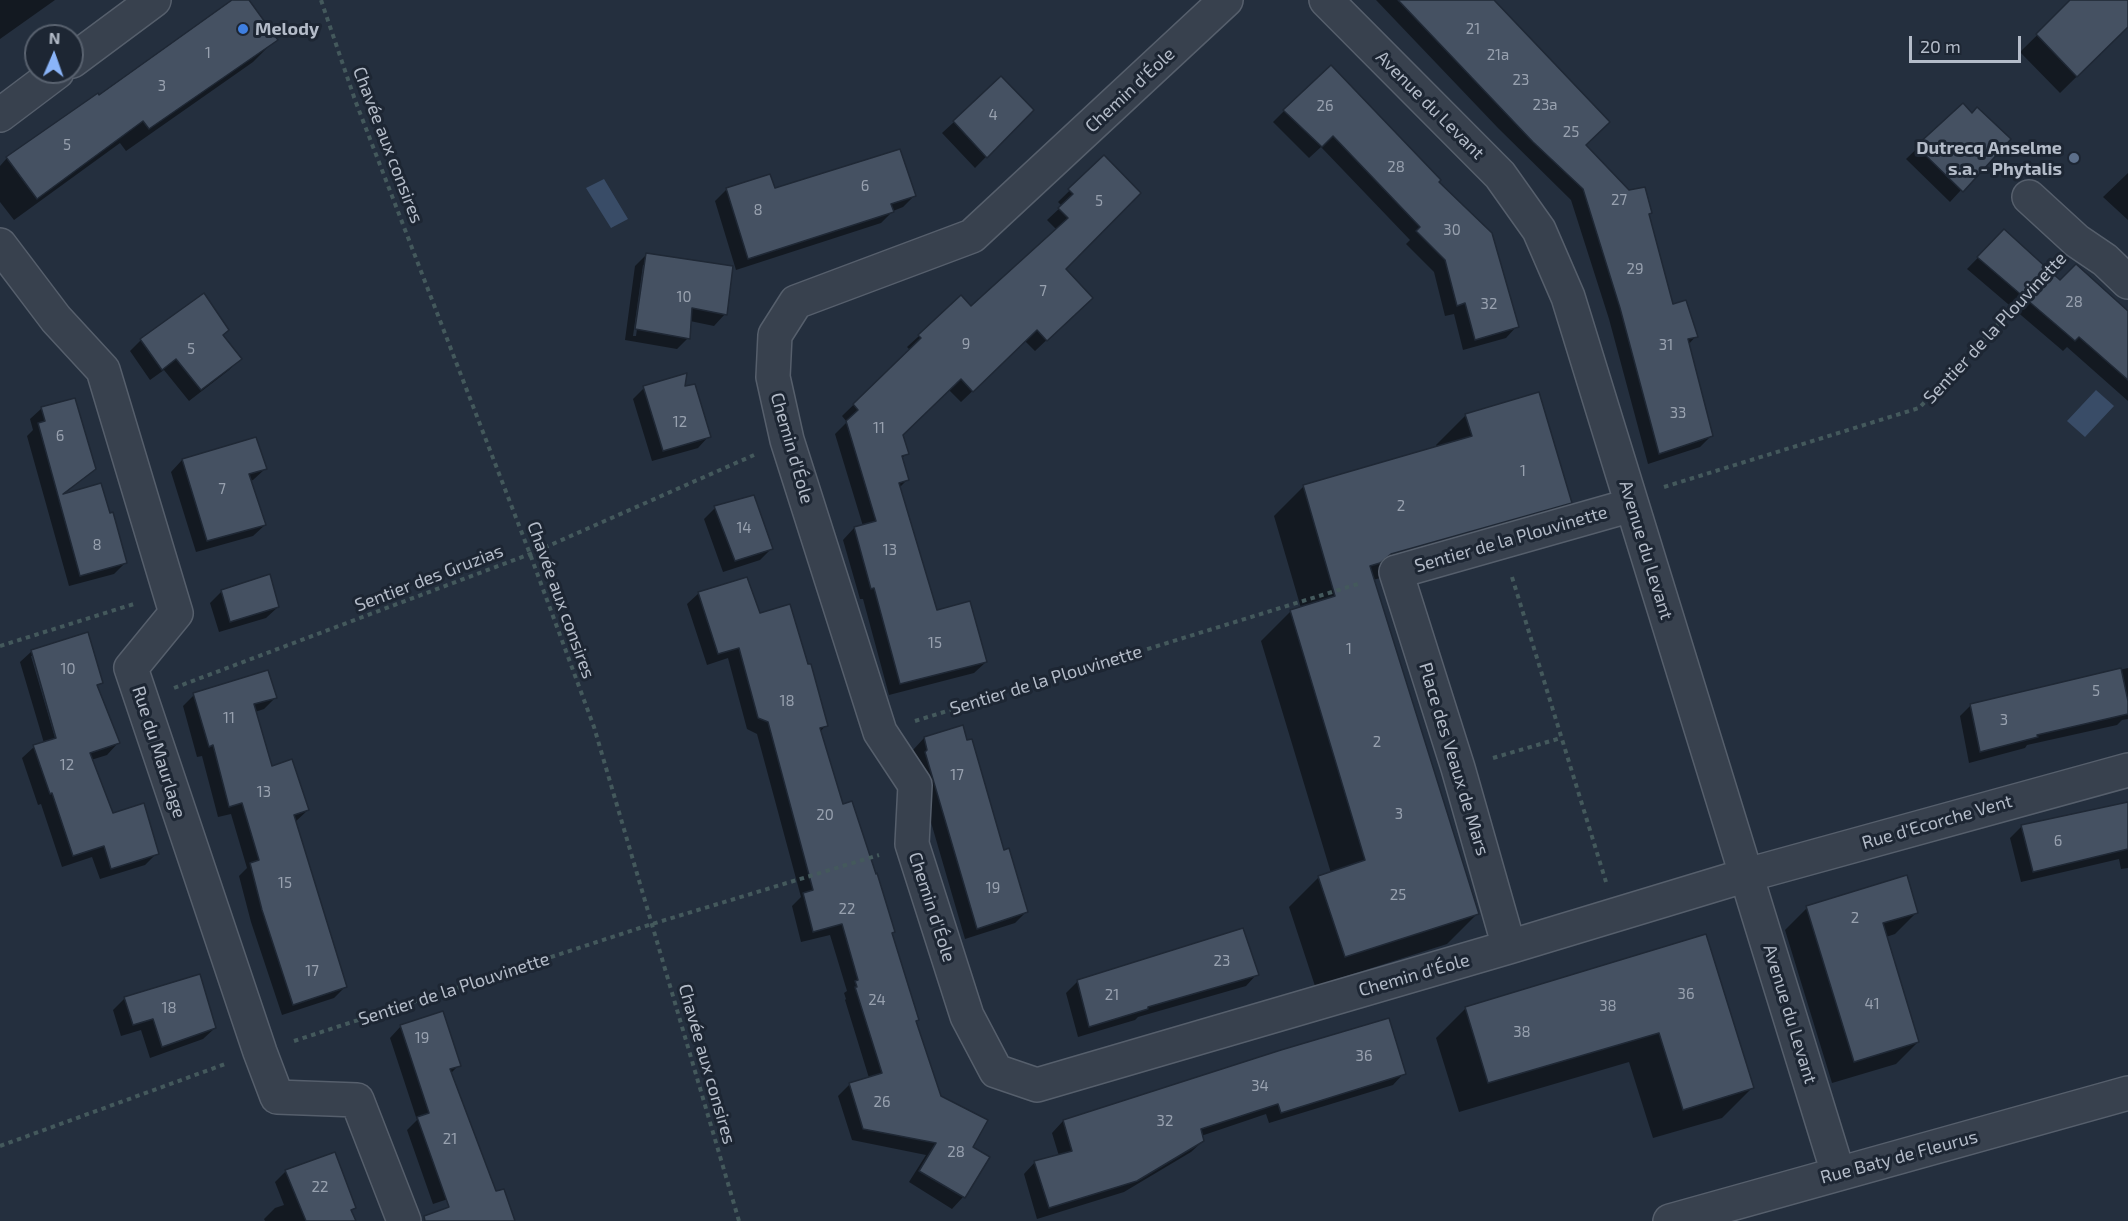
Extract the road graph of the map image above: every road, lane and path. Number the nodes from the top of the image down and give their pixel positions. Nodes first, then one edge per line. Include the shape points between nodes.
1 (154, 0) edge
2 (321, 0) edge
3 (1226, 0) edge
4 (1326, 0) edge
5 (84, 52) edge
6 (41, 84) edge
7 (0, 115) edge
8 (2030, 197) dead end
9 (2077, 241) junction
10 (0, 245) edge
11 (2128, 282) edge
12 (787, 440) junction
13 (1632, 505) junction
14 (1502, 543) junction
15 (530, 554) junction
16 (1396, 572) junction
17 (170, 592) junction
18 (0, 646) edge
19 (141, 700) junction
20 (880, 732) junction
21 (1561, 738) junction
22 (1458, 768) junction
23 (2128, 770) edge
24 (912, 844) junction
25 (1747, 875) junction
26 (1616, 915) junction
27 (652, 924) junction
28 (1509, 947) junction
29 (260, 1052) junction
30 (2128, 1093) edge
31 (0, 1146) edge
32 (1838, 1173) junction
33 (404, 1221) edge
34 (739, 1221) edge
35 (1670, 1221) edge

1 - 5 street
2 - 15 path, Chavée aux consires via 355,100
3 - 12 street, Chemin d'Éole via 972,236 796,302 775,335 773,376
4 - 13 street, Avenue du Levant via 1500,175 1539,230 1568,297
6 - 7 street
8 - 9 street
9 - 11 street
9 - 13 path, Sentier de la Plouvinette via 1919,408 1663,487
10 - 17 street, Rue du Maurlage via 56,319 103,370
12 - 15 path, Sentier des Gruzias
12 - 20 street, Chemin d'Éole
13 - 14 street, Sentier de la Plouvinette
13 - 25 street, Avenue du Levant
14 - 16 street, Sentier de la Plouvinette
14 - 21 path
15 - 19 path, Sentier des Gruzias
15 - 27 path, Chavée aux consires via 594,728
16 - 20 path, Sentier de la Plouvinette
16 - 22 street, Place des Veaux de Mars
17 - 18 path
17 - 19 street, Rue du Maurlage via 176,613 131,668
19 - 29 street, Rue du Maurlage
20 - 24 street, Chemin d'Éole via 915,785
21 - 22 path
21 - 26 path
22 - 28 street, Place des Veaux de Mars
23 - 25 street, Rue d'Ecorche Vent
24 - 27 path, Sentier de la Plouvinette
24 - 28 street, Chemin d'Éole via 967,1016 996,1071 1037,1085
25 - 26 street, Chemin d'Éole
25 - 32 street, Avenue du Levant
26 - 28 street, Chemin d'Éole
27 - 29 path, Sentier de la Plouvinette
27 - 34 path, Chavée aux consires
29 - 31 path, Sentier de la Plouvinette
29 - 33 street, Rue du Maurlage via 277,1097 357,1100
30 - 32 street, Rue Baty de Fleurus
32 - 35 street, Rue Baty de Fleurus

